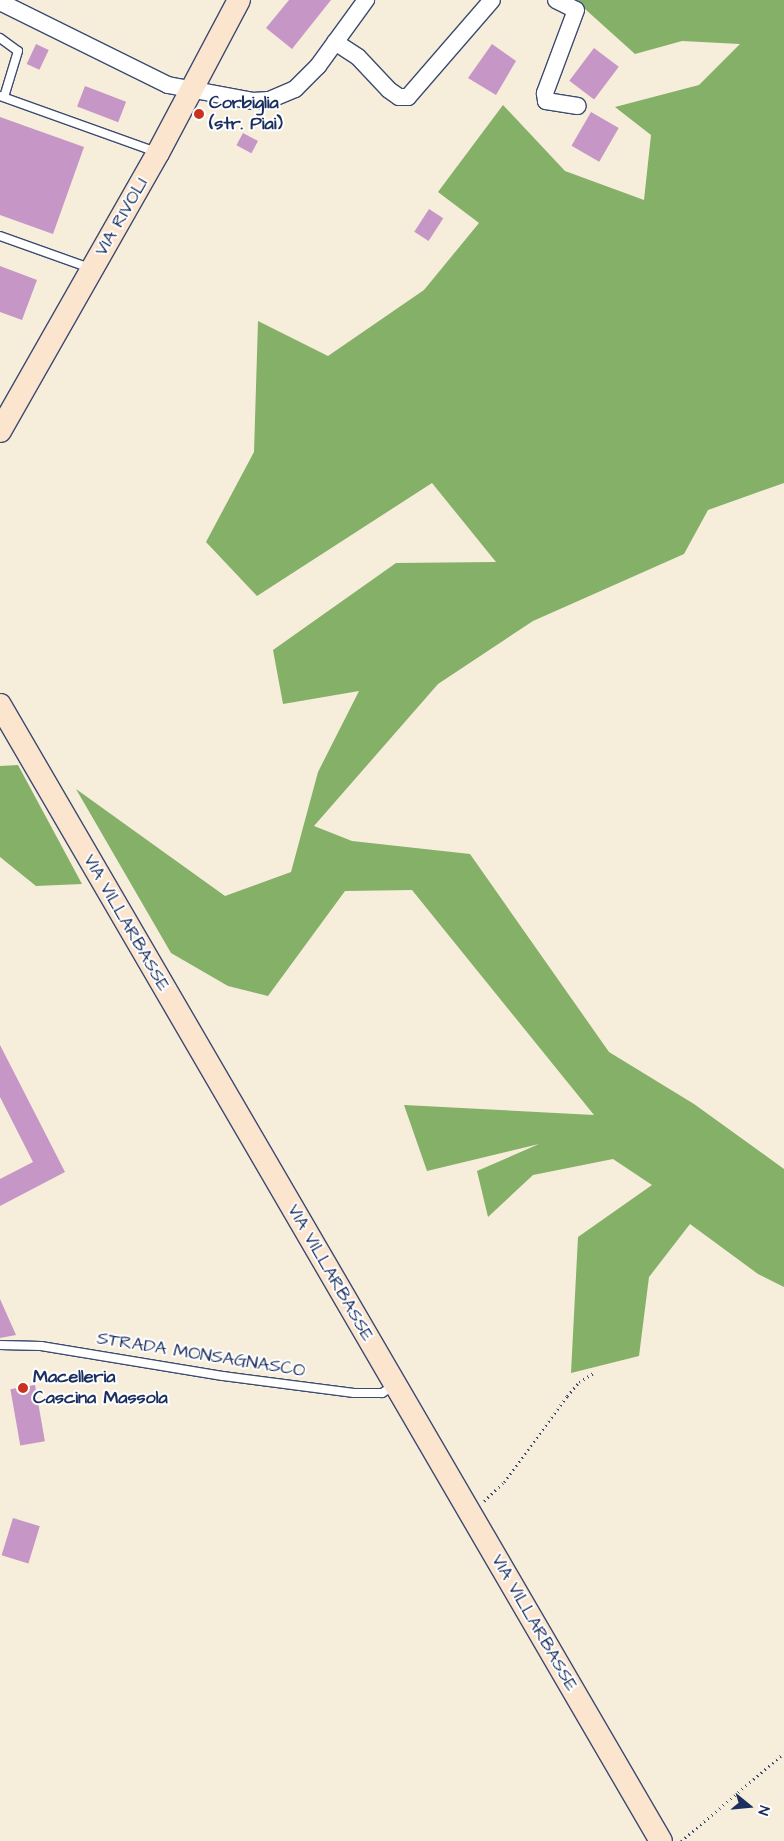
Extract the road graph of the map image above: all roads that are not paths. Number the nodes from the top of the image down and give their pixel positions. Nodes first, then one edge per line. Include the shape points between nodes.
1 (239, 0) edge
2 (366, 0) edge
3 (492, 0) edge
4 (556, 0) edge
5 (0, 2) edge
6 (0, 38) edge
7 (335, 42) junction
8 (192, 90) junction
9 (2, 96) edge
10 (578, 106) dead end
11 (158, 153) junction
12 (0, 236) edge
13 (92, 269) junction
14 (0, 431) edge
15 (0, 705) edge
16 (0, 1345) edge
17 (395, 1385) junction
18 (661, 1841) edge

1 - 8 street, VIA RIVOLI
2 - 7 street
3 - 7 street via 408,97 399,98 358,57
4 - 10 street via 576,10 545,92 546,101
5 - 8 street via 168,85
6 - 9 lane via 18,51
7 - 8 street via 318,66 295,89 282,96 253,101
8 - 11 street, VIA RIVOLI
9 - 11 lane
11 - 13 street, VIA RIVOLI
12 - 13 lane
13 - 14 street, VIA RIVOLI
15 - 17 street, VIA VILLARBASSE
16 - 17 lane, STRADA MONSAGNASCO via 41,1346 223,1376 354,1393 382,1393
17 - 18 street, VIA VILLARBASSE

